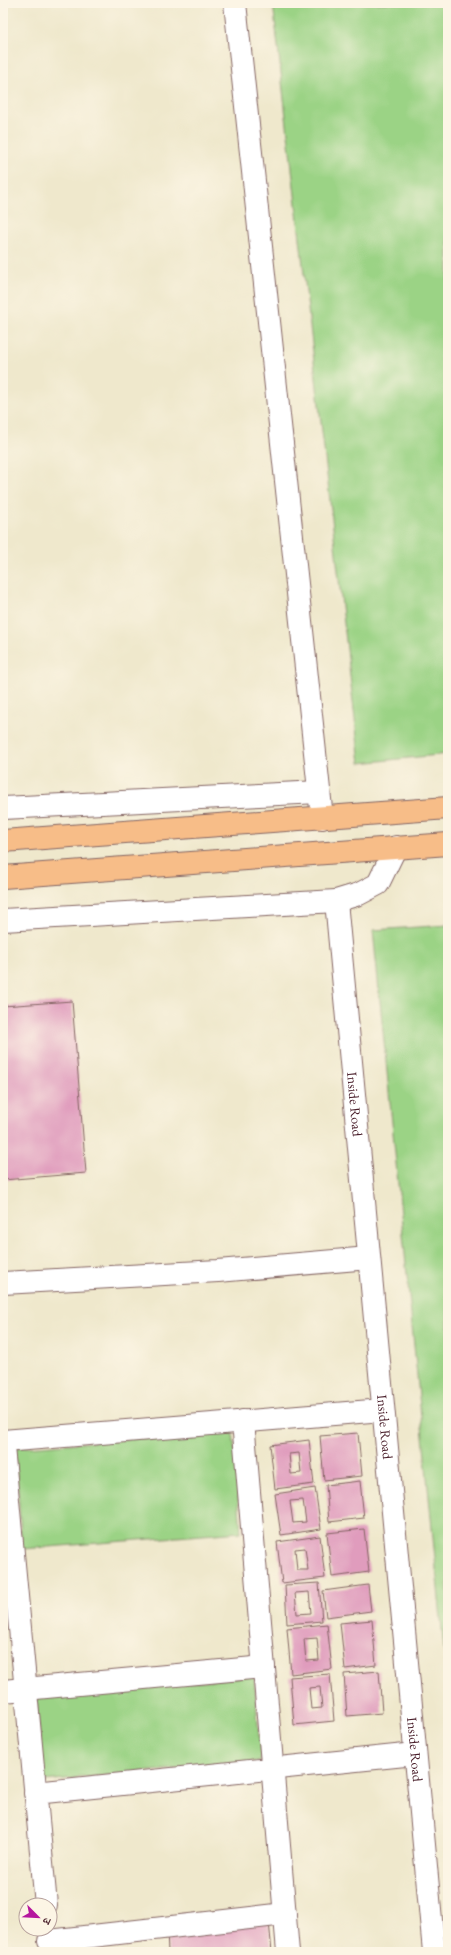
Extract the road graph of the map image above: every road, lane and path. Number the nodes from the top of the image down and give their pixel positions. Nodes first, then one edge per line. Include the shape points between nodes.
1 (235, 3) edge
2 (319, 792) junction
3 (448, 797) edge
4 (3, 808) edge
5 (448, 808) edge
6 (416, 811) junction
7 (322, 818) junction
8 (3, 841) edge
9 (448, 844) edge
10 (419, 846) junction
11 (396, 848) junction
12 (448, 856) edge
13 (3, 877) edge
14 (336, 900) junction
15 (3, 920) edge
16 (369, 1258) junction
17 (3, 1283) edge
18 (384, 1410) junction
19 (243, 1421) junction
20 (3, 1441) edge
21 (3, 1447) edge
22 (264, 1666) junction
23 (26, 1688) junction
24 (3, 1690) edge
25 (415, 1754) junction
26 (273, 1769) junction
27 (35, 1793) junction
28 (45, 1897) edge
29 (285, 1914) junction
30 (49, 1941) edge
31 (288, 1952) edge
32 (434, 1952) edge

1 - 2 street
2 - 4 street
2 - 7 street
3 - 6 main road
5 - 6 main road
6 - 7 main road
7 - 8 main road
9 - 10 main road
10 - 11 main road
10 - 12 main road
11 - 13 main road
11 - 14 street via 378,884 359,894
14 - 15 street
14 - 16 street, Inside Road
16 - 17 street via 218,1271
16 - 18 street, Inside Road
18 - 19 street
18 - 25 street, Inside Road
19 - 20 street
19 - 22 street
21 - 23 street
22 - 23 street
22 - 26 street
23 - 24 street
23 - 27 street
25 - 26 street
25 - 32 street, Inside Road
26 - 27 street
26 - 29 street
27 - 28 street
29 - 30 street
29 - 31 street

